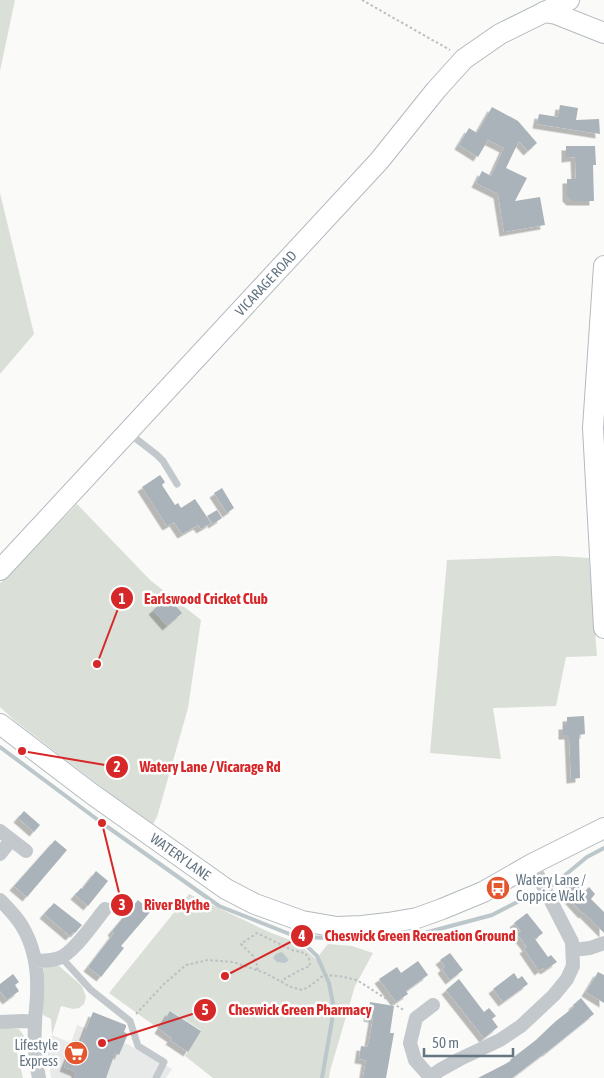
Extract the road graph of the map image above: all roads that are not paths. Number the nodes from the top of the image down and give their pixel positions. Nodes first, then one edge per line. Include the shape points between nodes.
1 (570, 0) edge
2 (544, 12) junction
3 (604, 33) edge
4 (604, 266) edge
5 (127, 433) junction
6 (177, 484) dead end
7 (0, 570) edge
8 (604, 628) edge
9 (0, 724) edge
10 (604, 828) edge
11 (5, 836) edge
12 (26, 851) dead end
13 (0, 854) edge
14 (532, 864) junction
15 (0, 900) edge
16 (105, 908) dead end
17 (604, 943) edge
18 (574, 950) junction
19 (61, 957) junction
20 (35, 962) junction
21 (433, 1005) dead end
22 (0, 1022) edge
23 (35, 1022) junction
24 (40, 1078) edge
25 (156, 1078) edge
26 (429, 1078) edge

1 - 2 street, VICARAGE ROAD
2 - 3 street
2 - 5 street, VICARAGE ROAD via 500,34 464,59 379,161
4 - 8 street via 593,428
5 - 6 lane via 163,461
5 - 7 street, VICARAGE ROAD
9 - 14 street, WATERY LANE via 226,889 255,904 302,921 337,927 416,918 483,892
10 - 14 street, WATERY LANE
11 - 12 street
11 - 13 street
14 - 18 street
15 - 20 street via 22,927
16 - 19 street
17 - 18 street
18 - 26 street via 573,966 567,979 521,1026
19 - 20 street
19 - 25 lane via 91,990 130,1021 138,1046 164,1062
20 - 23 street
21 - 26 street via 416,1018 410,1044 415,1060
22 - 23 street
23 - 24 street via 35,1051

